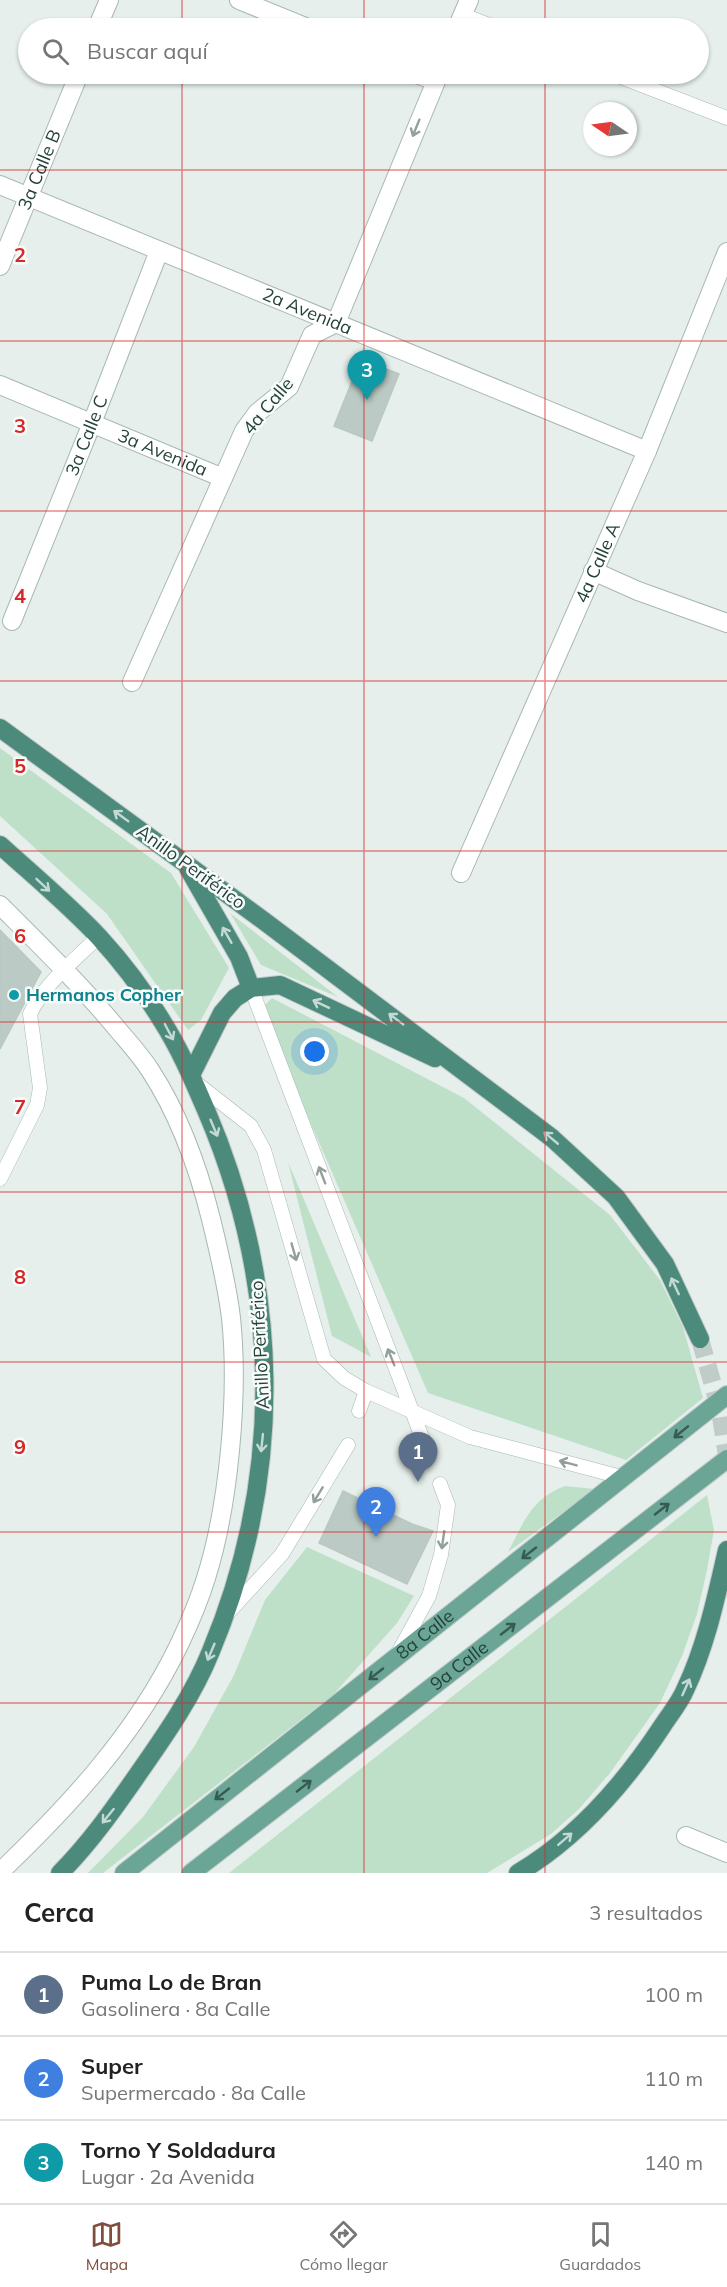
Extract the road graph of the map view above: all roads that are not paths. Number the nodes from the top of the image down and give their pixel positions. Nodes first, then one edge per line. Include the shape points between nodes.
1 (109, 0) edge
2 (239, 0) edge
3 (101, 18) edge
4 (283, 18) edge
5 (75, 84) edge
6 (434, 84) edge
7 (638, 84) edge
8 (727, 118) edge
9 (0, 185) edge
10 (28, 197) junction
11 (159, 251) junction
12 (727, 252) edge
13 (0, 266) edge
14 (336, 323) junction
15 (0, 385) edge
16 (92, 423) junction
17 (647, 451) junction
18 (223, 478) junction
19 (593, 571) junction
20 (12, 621) dead end
21 (727, 623) edge
22 (132, 682) dead end
23 (0, 728) edge
24 (0, 845) edge
25 (185, 863) junction
26 (461, 873) dead end
27 (0, 905) edge
28 (98, 937) junction
29 (64, 970) junction
30 (251, 988) junction
31 (469, 1074) junction
32 (193, 1078) junction
33 (0, 1179) edge
34 (700, 1339) tunnel mouth
35 (366, 1391) junction
36 (727, 1395) edge
37 (359, 1412) dead end
38 (412, 1412) junction
39 (423, 1440) dead end
40 (348, 1445) dead end
41 (727, 1459) edge
42 (625, 1478) junction
43 (440, 1484) dead end
44 (727, 1550) edge
45 (225, 1616) junction
46 (396, 1658) junction
47 (686, 1836) dead end
48 (727, 1853) edge
49 (0, 1872) edge
50 (60, 1873) edge
51 (124, 1873) edge
52 (191, 1873) edge
53 (518, 1873) edge

1 - 3 street
2 - 4 street
5 - 10 street, 3a Calle B
6 -> 14 street
7 - 8 lane
9 - 10 street, 2a Avenida
10 - 11 street, 2a Avenida
10 - 13 street, 3a Calle B
11 - 14 street, 2a Avenida
11 - 16 street, 3a Calle C
12 - 17 street, 4a Calle A
14 - 17 street, 2a Avenida
14 - 18 street, 4a Calle via 312,335 289,387 257,413 244,431
15 - 16 street, 3a Avenida
16 - 18 street, 3a Avenida
16 - 20 street, 3a Calle C
17 - 19 street, 4a Calle A
18 - 22 street, 4a Calle
19 - 21 street
19 - 26 street, 4a Calle A
25 -> 23 highway, Anillo Periférico
24 -> 28 highway, Anillo Periférico
30 -> 25 highway via 239,957
31 -> 25 highway, Anillo Periférico
27 - 29 street, Anillo Periférico
28 - 29 lane
28 -> 32 highway, Anillo Periférico via 164,1023
29 - 33 lane via 30,1014 40,1088 37,1105
29 - 49 street, Anillo Periférico via 150,1070 192,1152 226,1282 234,1392 218,1529 206,1579 178,1647 139,1712 91,1779
31 -> 30 highway via 280,985
30 - 32 highway via 222,1013
38 -> 30 lane
34 -> 31 highway, Anillo Periférico via 665,1264 616,1197 552,1138
32 -> 35 lane via 250,1126 264,1150 324,1359
32 -> 45 highway, Anillo Periférico via 219,1139 245,1219 262,1324 265,1390 258,1480 248,1535
35 - 37 lane
35 - 38 lane
36 -> 42 main road, 8a Calle
38 - 39 lane
42 -> 38 lane via 470,1437
40 -> 45 lane via 282,1554
52 -> 41 main road, 9a Calle
42 -> 46 main road, 8a Calle
43 -> 46 lane via 448,1505 441,1556 429,1596
53 -> 44 highway via 544,1858 597,1811 644,1755 685,1691 712,1616
45 -> 50 highway, Anillo Periférico via 184,1705 113,1810
46 -> 51 main road, 8a Calle
47 - 48 street

